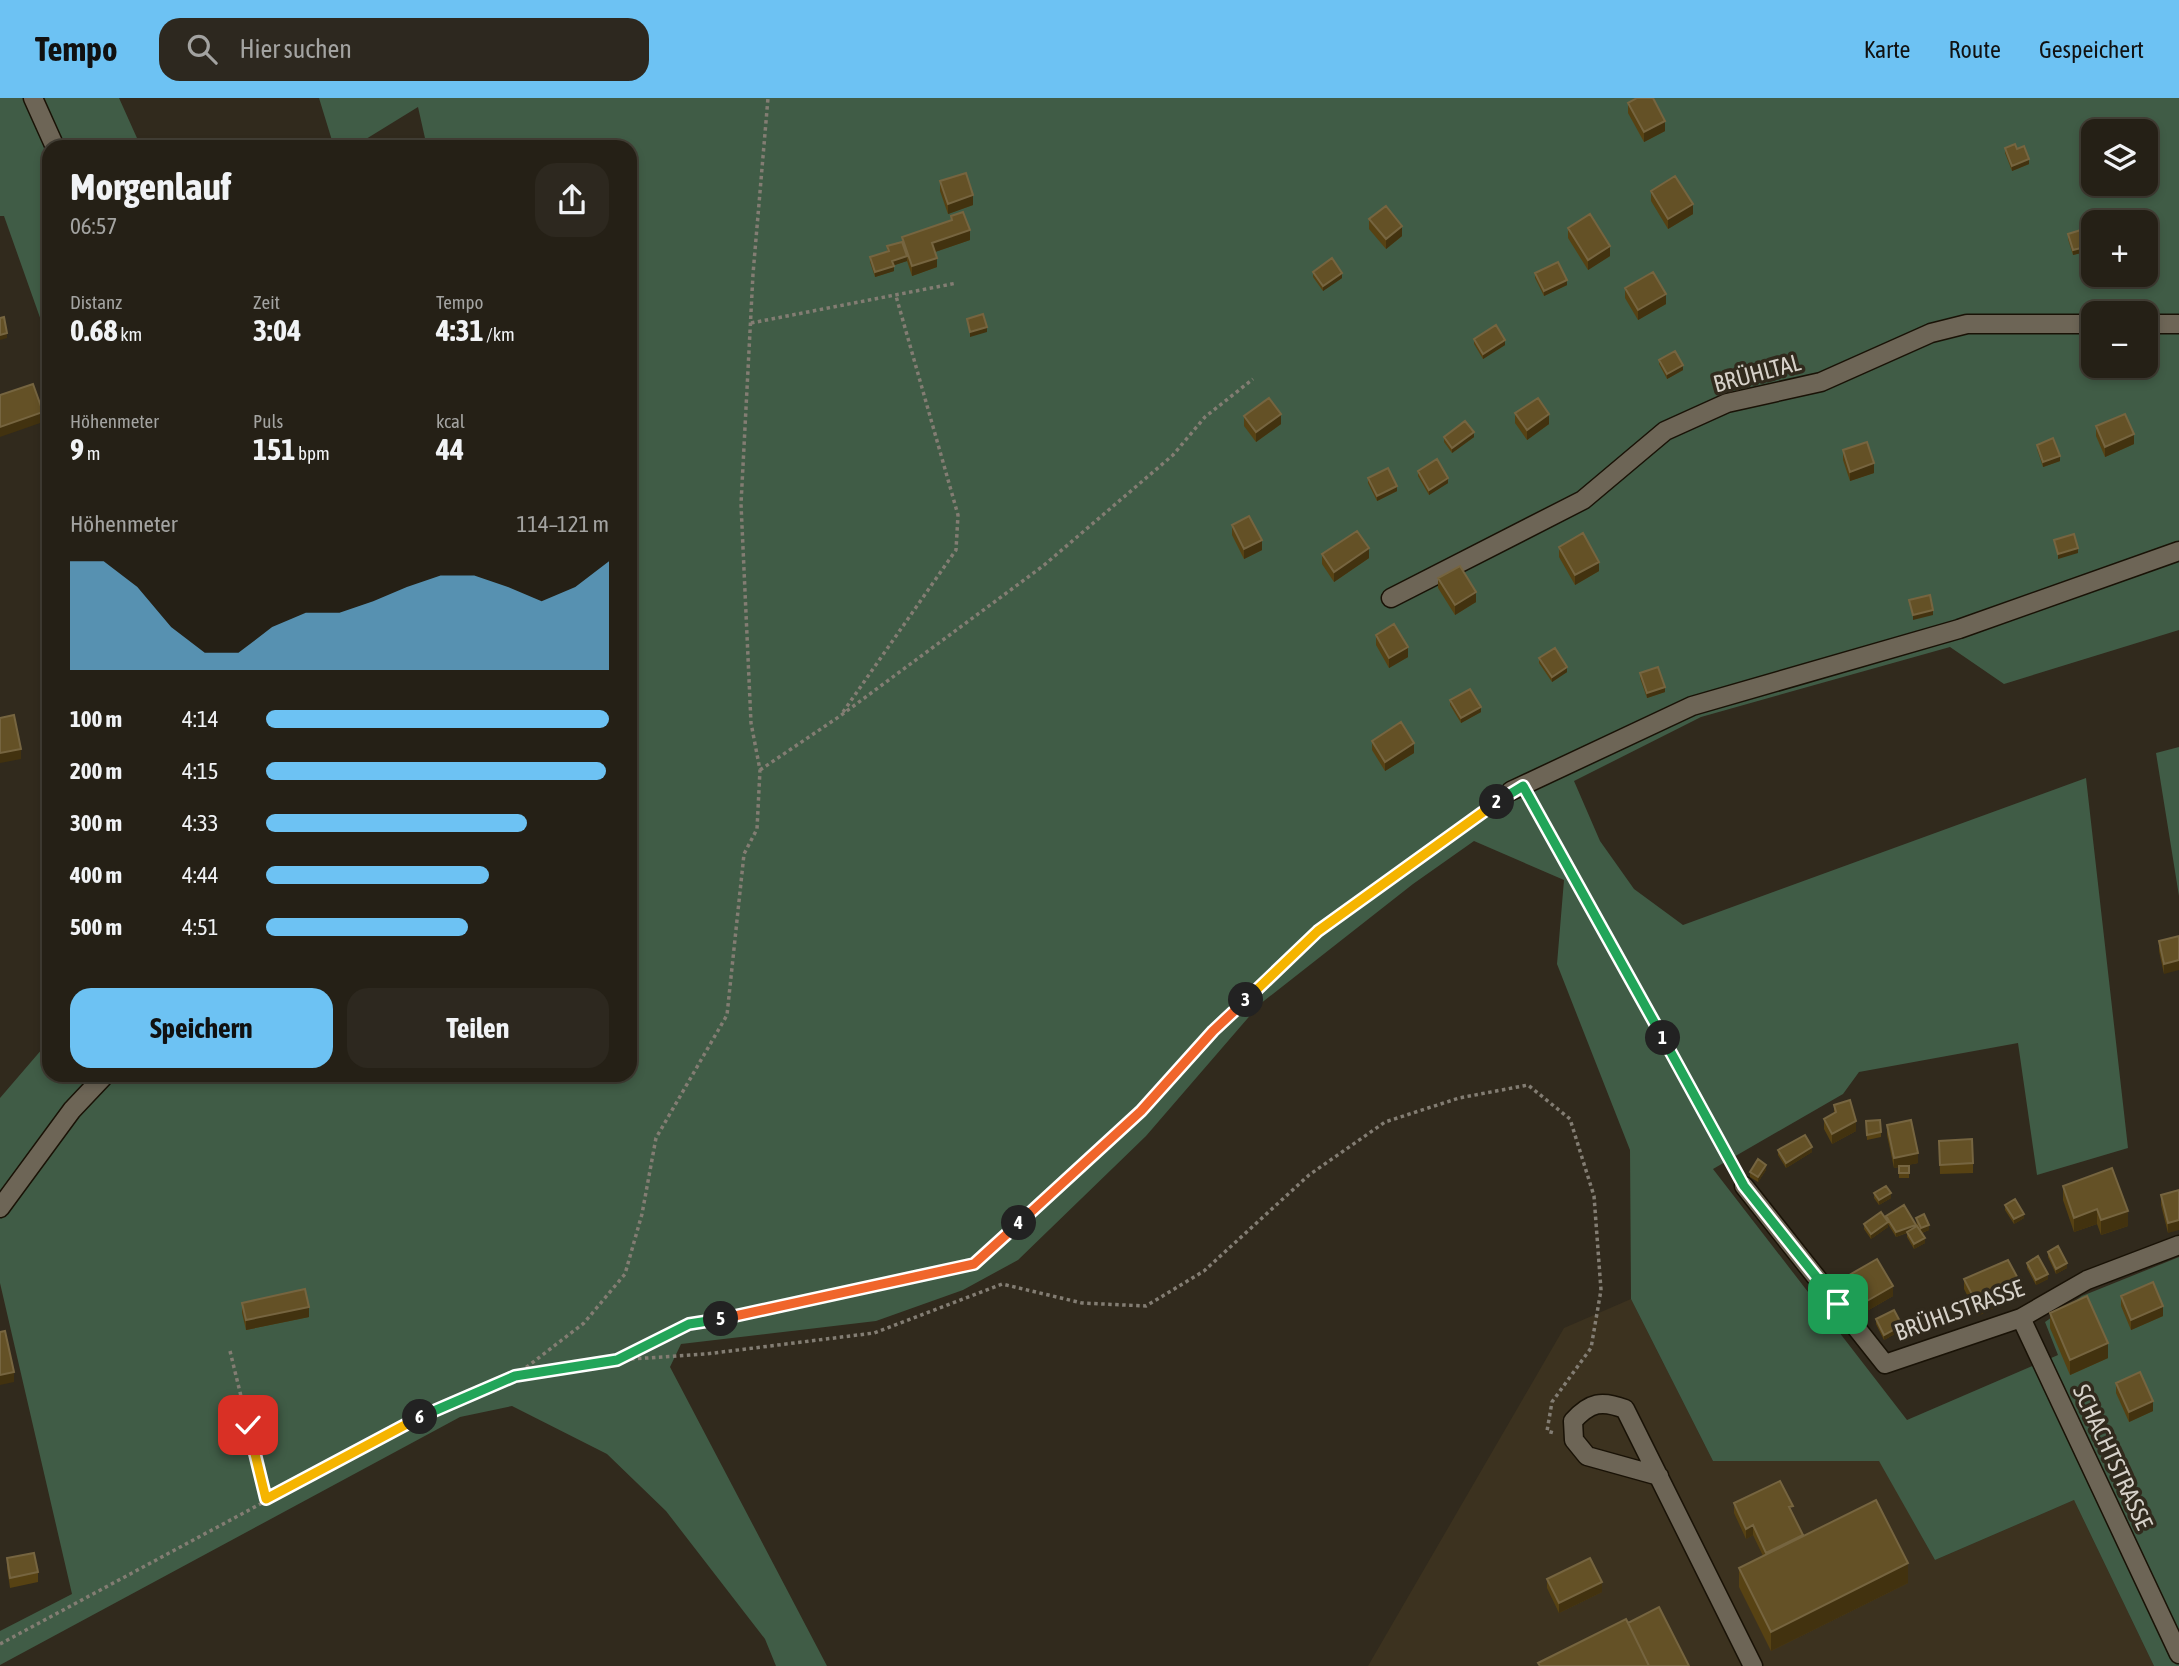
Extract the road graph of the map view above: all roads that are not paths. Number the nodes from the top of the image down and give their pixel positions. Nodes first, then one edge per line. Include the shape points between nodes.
1 (33, 98) edge
2 (52, 140) edge
3 (2081, 324) edge
4 (2158, 324) edge
5 (2179, 324) edge
6 (2179, 551) edge
7 (1391, 598) dead end
8 (1517, 788) road end
9 (98, 1082) edge
10 (1744, 1186) road end
11 (0, 1208) edge
12 (2179, 1245) edge
13 (2021, 1318) junction
14 (1658, 1476) junction
15 (2179, 1654) edge
16 (1753, 1666) edge

1 - 2 street
3 - 7 street, BRÜHLTAL via 1967,324 1931,333 1821,382 1727,403 1665,431 1583,500
4 - 5 street
6 - 8 street via 1959,629 1692,706
9 - 11 street via 72,1110
10 - 13 street, BRÜHLSTRASSE via 1885,1364
12 - 13 street, BRÜHLSTRASSE via 2087,1280
13 - 15 street, SCHACHTSTRASSE
14 - 14 street via 1625,1409 1606,1401 1587,1406 1573,1421 1574,1440 1587,1456
14 - 16 street

